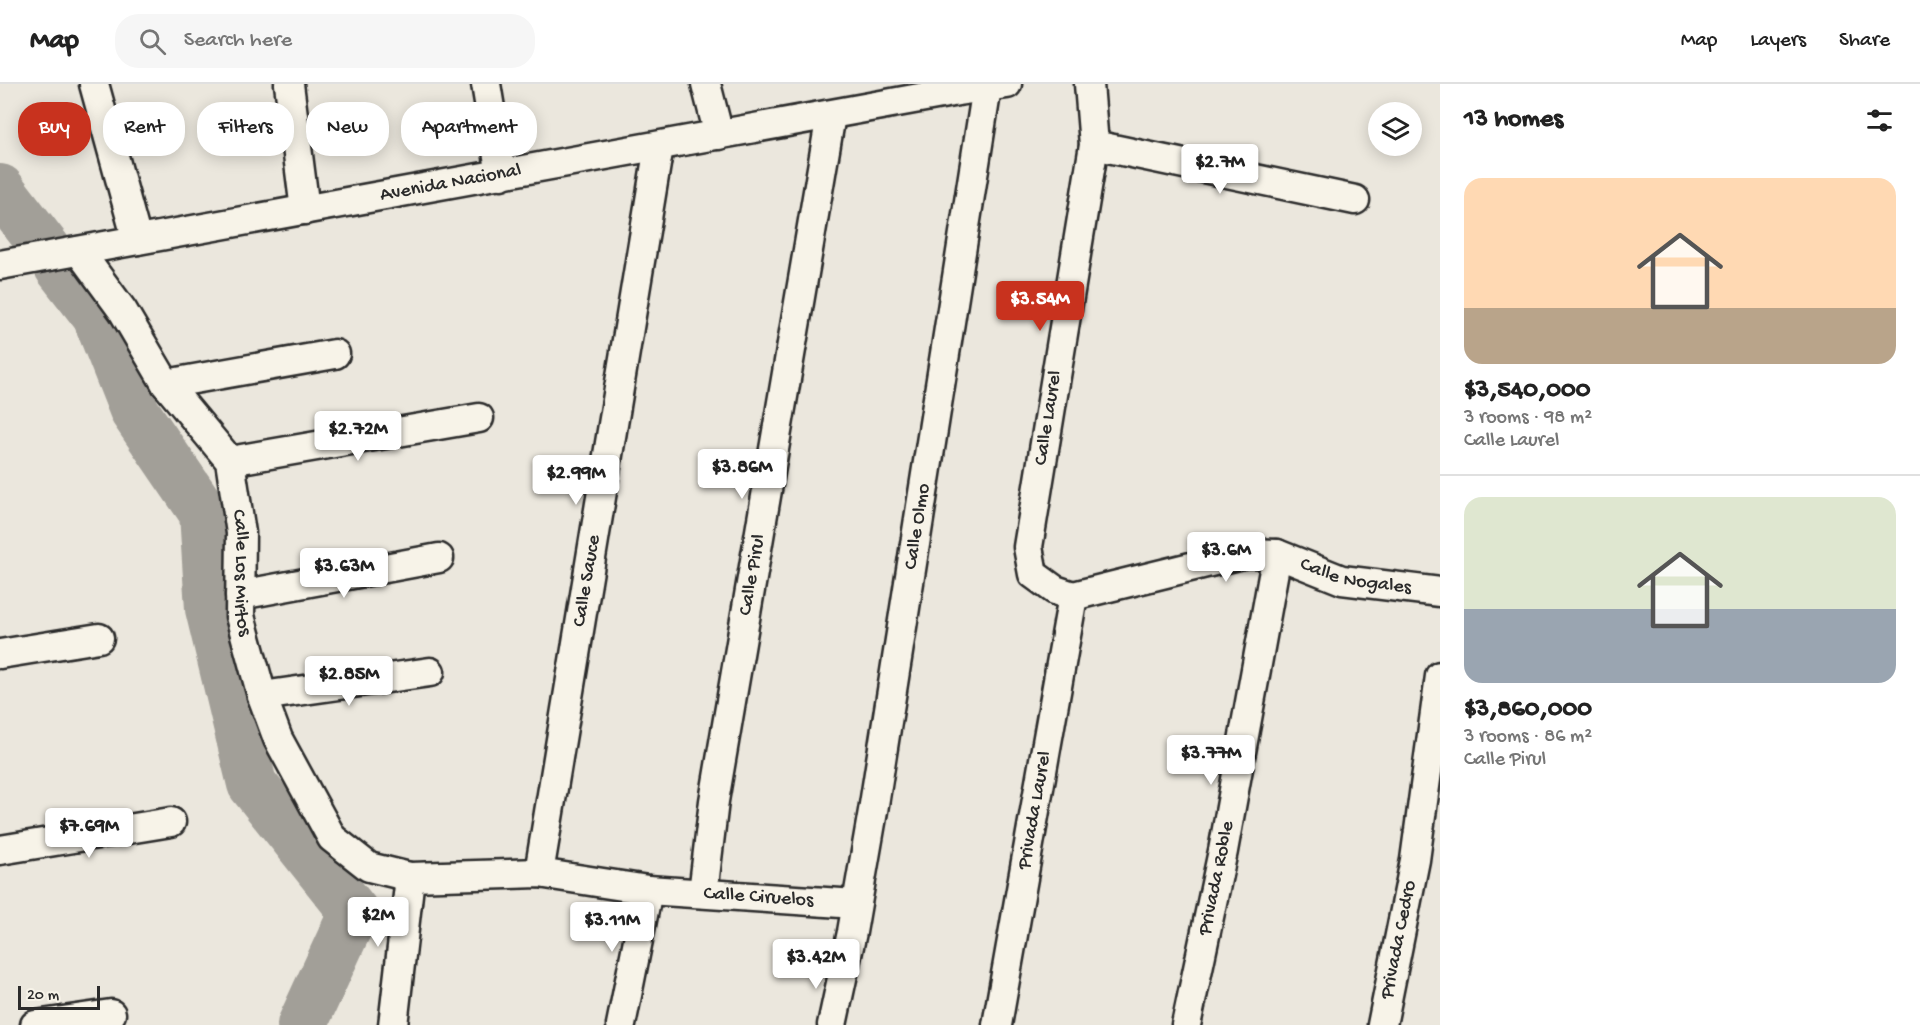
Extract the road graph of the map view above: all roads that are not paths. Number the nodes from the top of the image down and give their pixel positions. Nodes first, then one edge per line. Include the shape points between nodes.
1 (94, 84) edge
2 (289, 84) edge
3 (486, 84) edge
4 (706, 84) edge
5 (1089, 84) edge
6 (997, 86) edge
7 (957, 87) edge
8 (831, 115) junction
9 (719, 135) junction
10 (1094, 145) junction
11 (659, 146) junction
12 (501, 175) junction
13 (1355, 200) dead end
14 (305, 210) junction
15 (137, 240) junction
16 (79, 251) junction
17 (0, 265) edge
18 (336, 354) dead end
19 (166, 384) junction
20 (479, 418) dead end
21 (230, 461) junction
22 (1276, 554) junction
23 (439, 558) dead end
24 (1440, 592) edge
25 (240, 595) junction
26 (1073, 596) junction
27 (99, 638) dead end
28 (0, 654) edge
29 (430, 672) dead end
30 (1440, 676) edge
31 (262, 696) junction
32 (171, 822) dead end
33 (0, 850) edge
34 (540, 873) junction
35 (410, 877) junction
36 (648, 890) junction
37 (703, 893) junction
38 (856, 904) junction
39 (111, 1014) dead end
40 (35, 1025) edge
41 (393, 1025) edge
42 (621, 1025) edge
43 (832, 1025) edge
44 (997, 1025) edge
45 (1186, 1025) edge
46 (1382, 1025) edge

1 - 15 street
2 - 14 street
3 - 12 street
4 - 9 street
5 - 10 street, Calle Laurel
6 - 7 street, Avenida Nacional
6 - 38 street, Calle Olmo
7 - 8 street, Avenida Nacional
8 - 9 street, Avenida Nacional
8 - 37 street, Calle Pirul via 714,801
9 - 11 street, Avenida Nacional
10 - 13 street
10 - 26 street, Calle Laurel via 1028,547 1034,574 1055,590
11 - 12 street, Avenida Nacional
11 - 34 street, Calle Sauce
12 - 14 street, Avenida Nacional
14 - 15 street, Avenida Nacional
15 - 16 street, Avenida Nacional
16 - 17 street, Avenida Nacional
16 - 19 street via 123,311
18 - 19 street
19 - 21 street
20 - 21 street
21 - 25 street, Calle Los Mirtos via 241,533
22 - 24 street, Calle Nogales via 1342,580
22 - 26 street, Calle Nogales via 1247,554
22 - 45 street, Privada Roble via 1223,851
23 - 25 street
25 - 31 street, Calle Los Mirtos via 240,616
26 - 44 street, Privada Laurel
27 - 28 street
29 - 31 street
30 - 46 street, Privada Cedro via 1415,860
31 - 35 street, Calle Los Mirtos via 278,739 332,838 369,867
32 - 33 street
34 - 35 street, Calle Ciruelos
34 - 36 street, Calle Ciruelos
35 - 41 street
36 - 37 street, Calle Ciruelos
36 - 42 street
37 - 38 street, Calle Ciruelos
38 - 43 street, Calle Olmo
39 - 40 street

